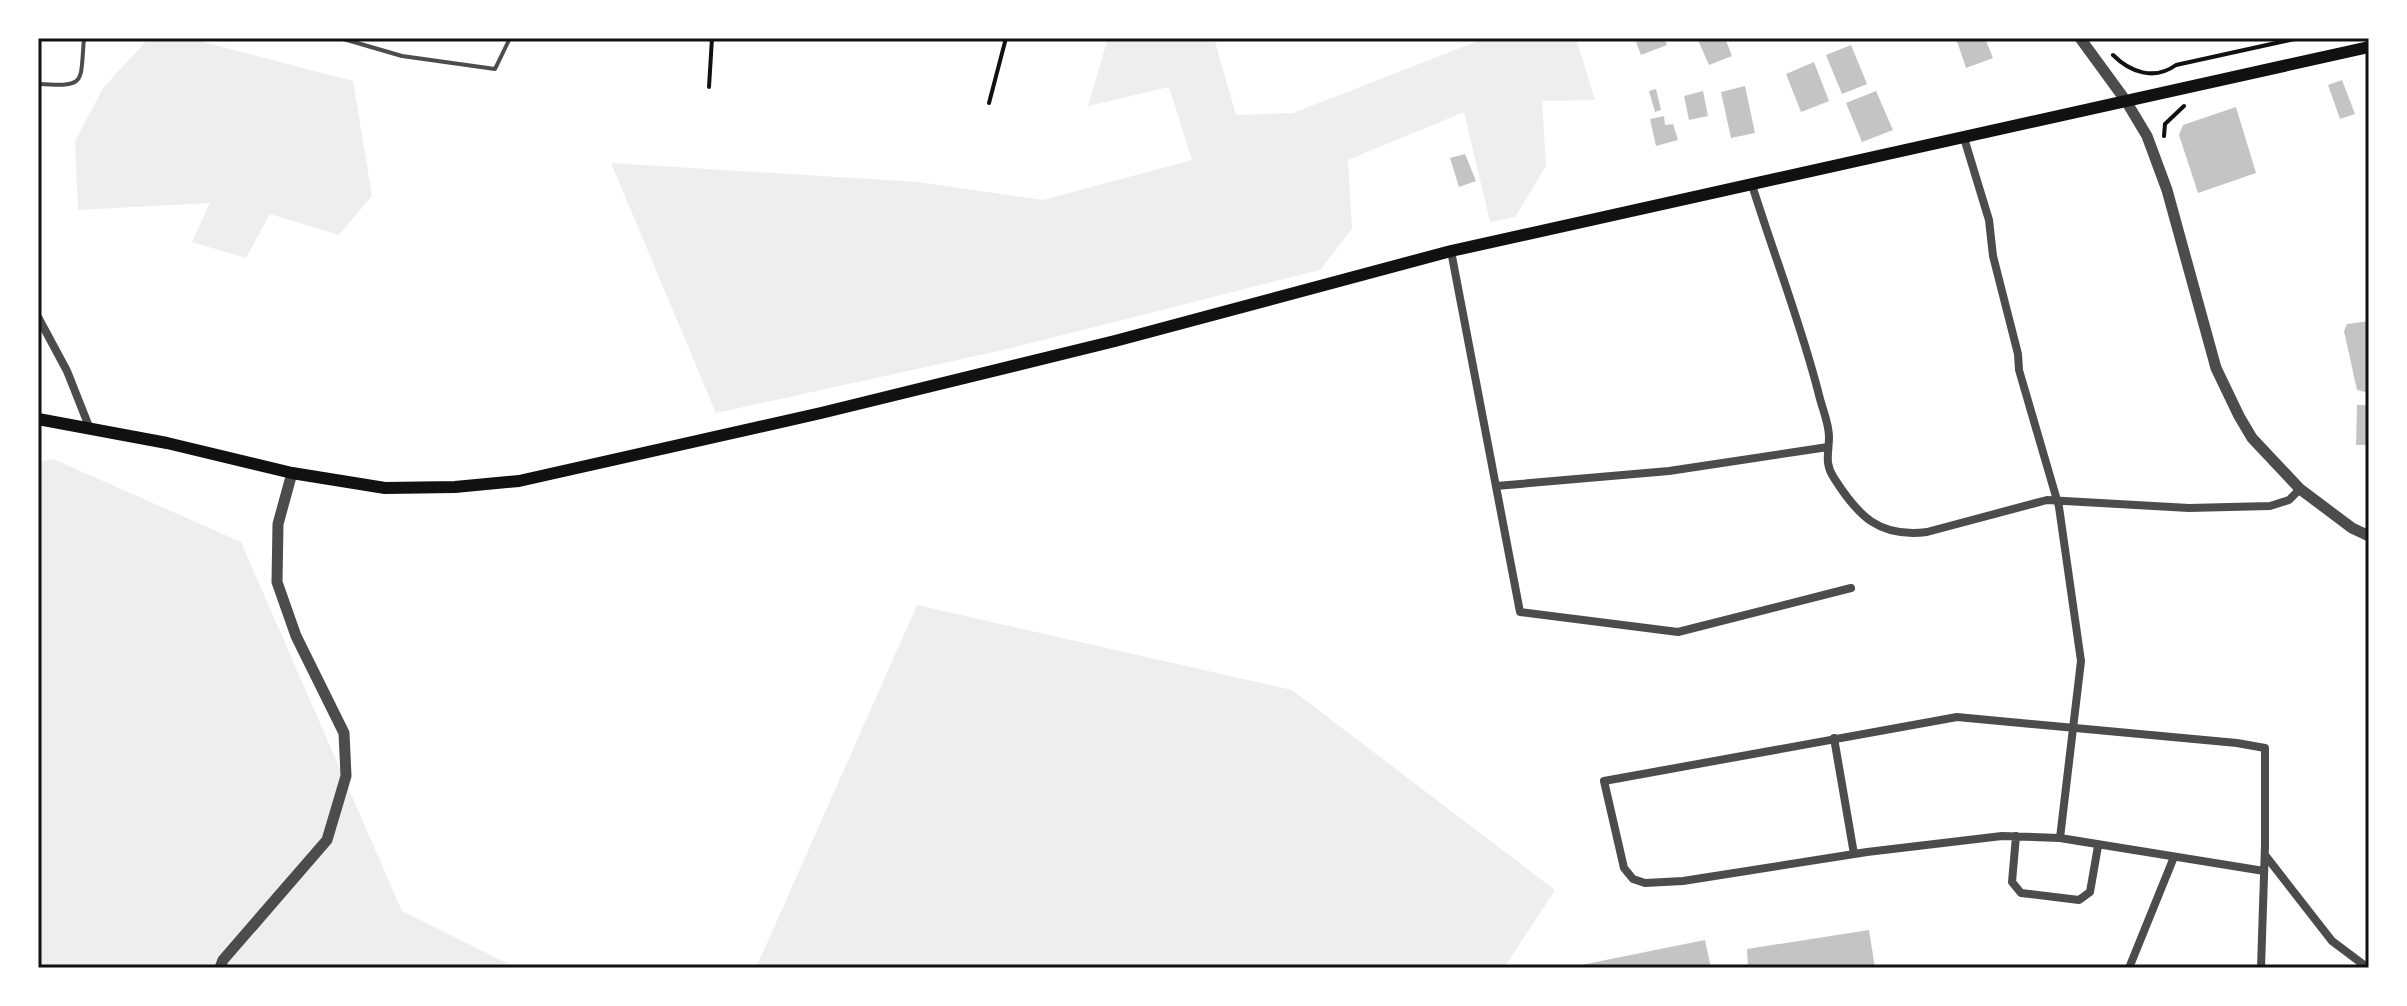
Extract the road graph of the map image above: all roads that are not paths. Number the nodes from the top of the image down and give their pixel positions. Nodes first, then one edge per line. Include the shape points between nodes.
1 (84, 38) edge
2 (340, 38) edge
3 (510, 38) edge
4 (2080, 38) edge
5 (2369, 47) edge
6 (38, 84) edge
7 (2126, 101) junction
8 (1964, 138) junction
9 (1752, 185) junction
10 (1451, 251) junction
11 (38, 317) edge
12 (38, 419) edge
13 (90, 429) junction
14 (1828, 447) junction
15 (292, 473) junction
16 (1496, 486) junction
17 (2300, 489) junction
18 (2057, 500) junction
19 (2369, 536) edge
20 (1851, 588) dead end
21 (2073, 728) junction
22 (1834, 738) junction
23 (2016, 836) junction
24 (2060, 838) junction
25 (2098, 846) junction
26 (1854, 854) junction
27 (2265, 855) junction
28 (2174, 857) junction
29 (2264, 871) junction
30 (220, 968) edge
31 (2129, 968) edge
32 (2261, 968) edge
33 (2368, 968) edge

1 - 6 lane via 76,83
2 - 3 lane via 402,56 495,69
4 - 7 street
5 - 7 main road
7 - 8 main road
7 - 17 street via 2147,136 2167,190 2226,393 2252,438
8 - 9 main road
8 - 18 street via 1989,220 2019,370
9 - 10 main road
9 - 14 street via 1817,387
10 - 15 main road via 821,413 519,481 385,488
10 - 16 street
11 - 13 street
12 - 13 main road
13 - 15 main road
14 - 16 street via 1628,476
14 - 18 street via 1829,469 1859,513 1889,531 1927,532
15 - 30 street via 278,524 277,582 296,636 344,733 346,776 327,840
16 - 20 street via 1520,612 1528,615 1678,632
17 - 18 street via 2289,500 2270,506 2189,508
17 - 19 street
18 - 21 street via 2081,661
21 - 22 street via 1957,717
21 - 24 street
21 - 27 street via 2265,748
22 - 26 street
22 - 26 street via 1604,781 1624,868 1645,883
23 - 24 street
23 - 25 street via 2012,882 2021,893 2079,900 2090,892
23 - 26 street
24 - 25 street
25 - 28 street
27 - 29 street
27 - 33 street via 2332,941
28 - 29 street
28 - 31 street
29 - 32 street

